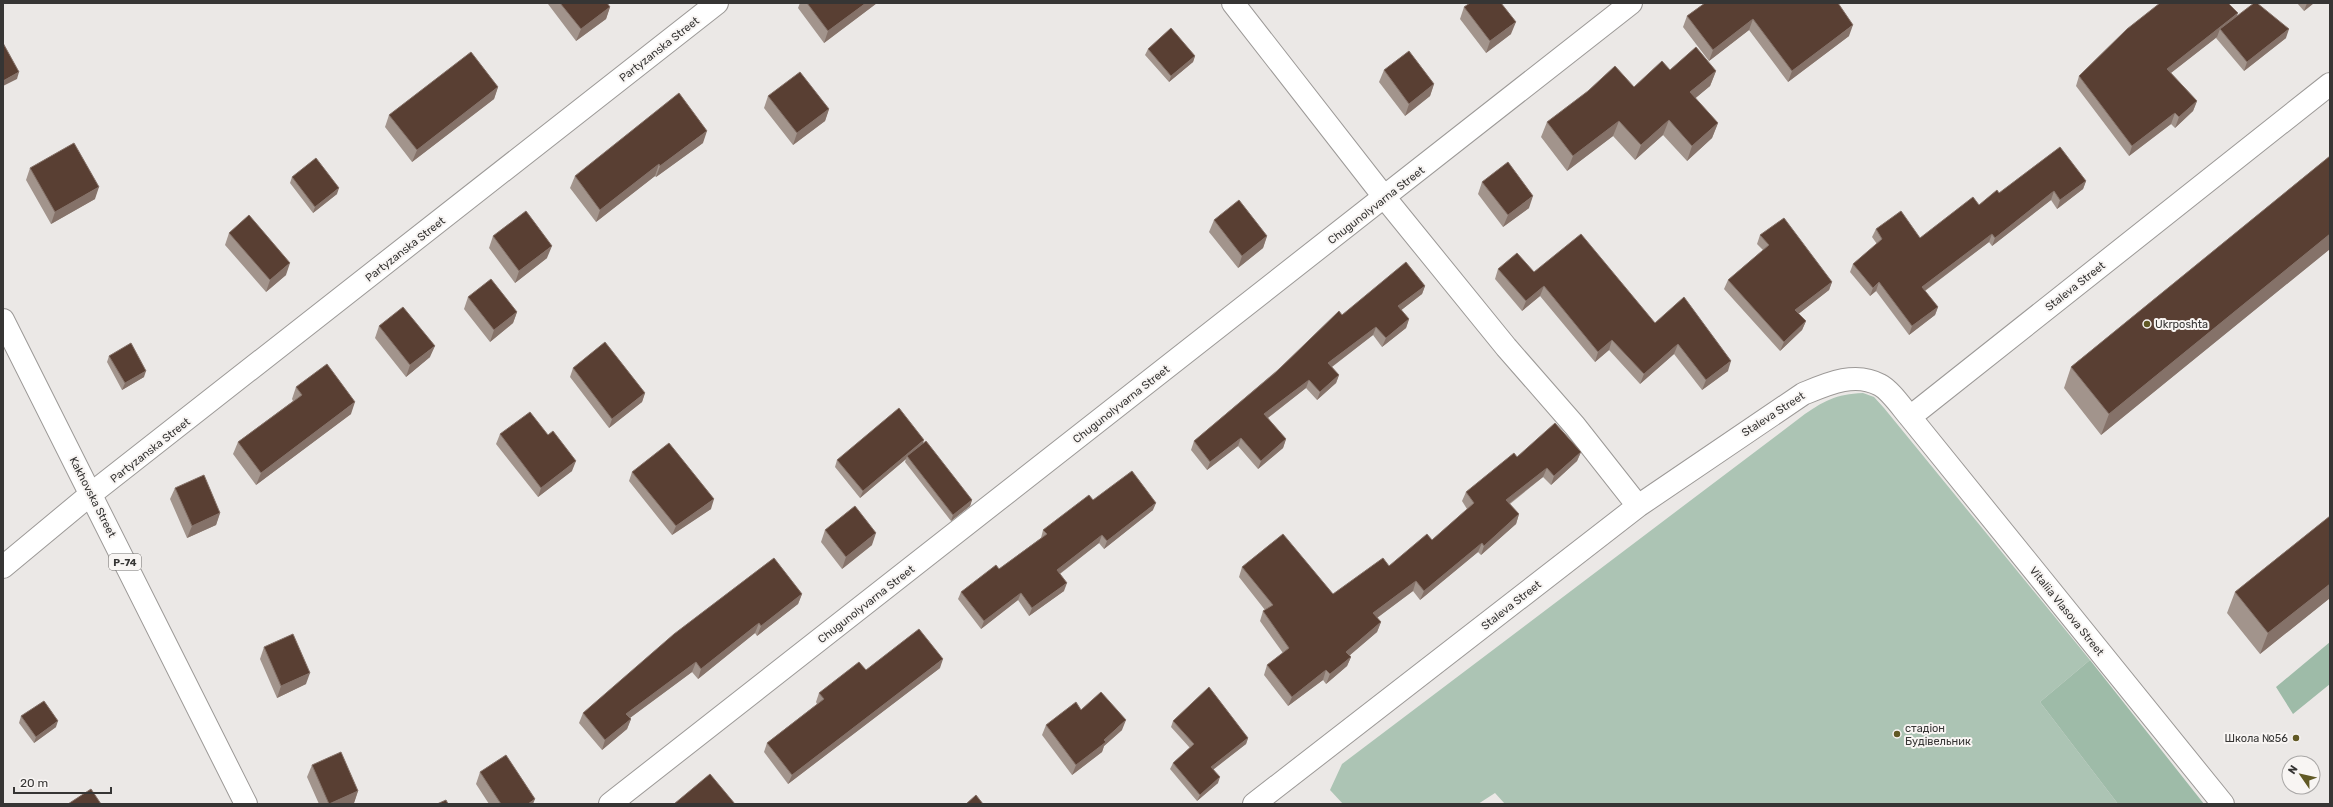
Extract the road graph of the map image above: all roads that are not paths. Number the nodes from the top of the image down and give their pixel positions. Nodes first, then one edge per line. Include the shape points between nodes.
1 (717, 3) edge
2 (1233, 3) edge
3 (1631, 3) edge
4 (2330, 84) edge
5 (1385, 198) junction
6 (3, 320) edge
7 (1910, 417) junction
8 (92, 494) junction
9 (1638, 506) junction
10 (3, 567) edge
11 (246, 804) edge
12 (610, 804) edge
13 (1254, 804) edge
14 (2223, 804) edge

1 - 8 street, Partyzanska Street
2 - 5 street
3 - 5 street, Chugunolyvarna Street
4 - 7 street, Staleva Street
5 - 9 street via 1506,347 1575,426
5 - 12 street, Chugunolyvarna Street
6 - 8 street, Kakhovska Street / Р-74
7 - 9 street, Staleva Street via 1881,386 1862,379 1833,381 1803,394
7 - 14 street, Vitaliia Vlasova Street
8 - 10 street, Partyzanska Street
8 - 11 street, Kakhovska Street / Р-74
9 - 13 street, Staleva Street

